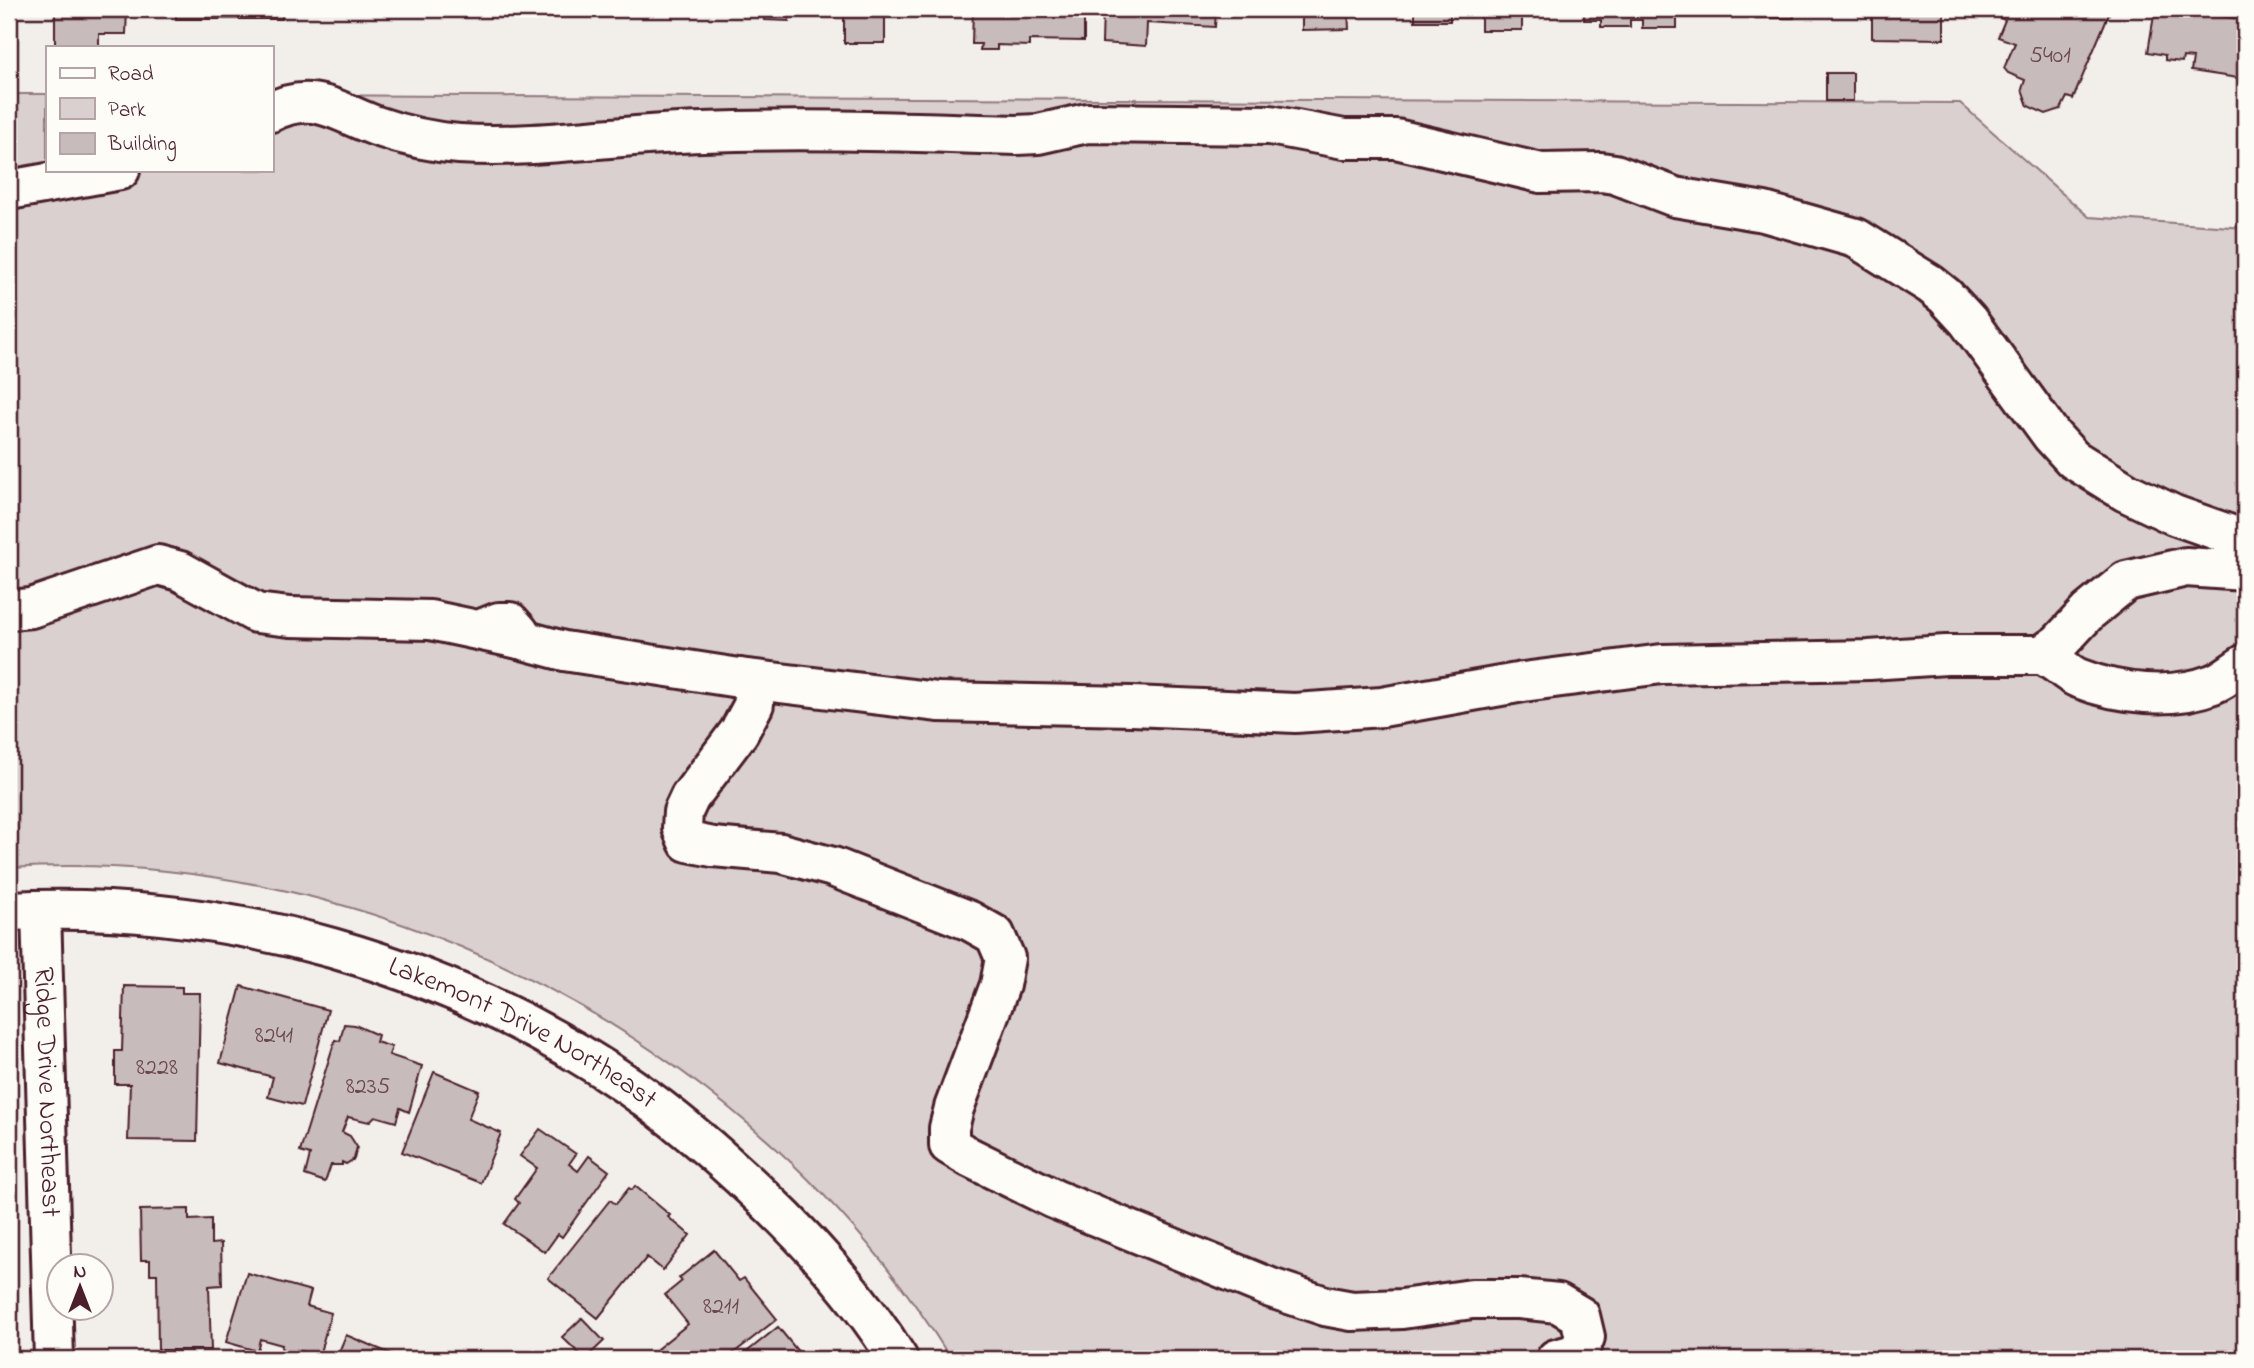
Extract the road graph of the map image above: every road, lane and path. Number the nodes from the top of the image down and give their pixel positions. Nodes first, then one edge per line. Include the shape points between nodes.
1 (273, 111) edge
2 (109, 172) edge
3 (9, 190) edge
4 (2245, 540) edge
5 (2245, 571) edge
6 (9, 610) edge
7 (2042, 655) junction
8 (2245, 664) edge
9 (739, 678) junction
10 (25, 911) edge
11 (54, 1359) edge
12 (898, 1359) edge
13 (1556, 1359) edge

1 - 4 street via 310,102 395,132 454,144 509,146 702,132 824,129 1016,135 1087,123 1270,125 1344,139 1396,139 1541,173 1615,174 1675,197 1764,212 1856,239 1945,296 2073,459 2174,515
2 - 3 street
5 - 7 street via 2186,568 2126,581
6 - 9 street via 31,608 158,565 180,571 256,613 430,620 479,630 510,622 519,639 564,652
7 - 8 street via 2076,678 2119,690 2174,694 2214,684
7 - 9 street via 1662,664 1523,682 1382,708 1295,713 938,702
9 - 13 street via 753,687 754,704 739,732 690,797 682,828 688,842 781,853 833,867 995,935 1005,958 1000,985 954,1108 949,1145 1054,1199 1325,1306 1352,1311 1472,1299 1558,1303 1580,1316 1585,1337 1578,1353
10 - 11 street, Ridge Drive Northeast
10 - 12 street, Lakemont Drive Northeast via 134,912 244,927 342,951 420,977 507,1015 629,1086 715,1152 799,1232

